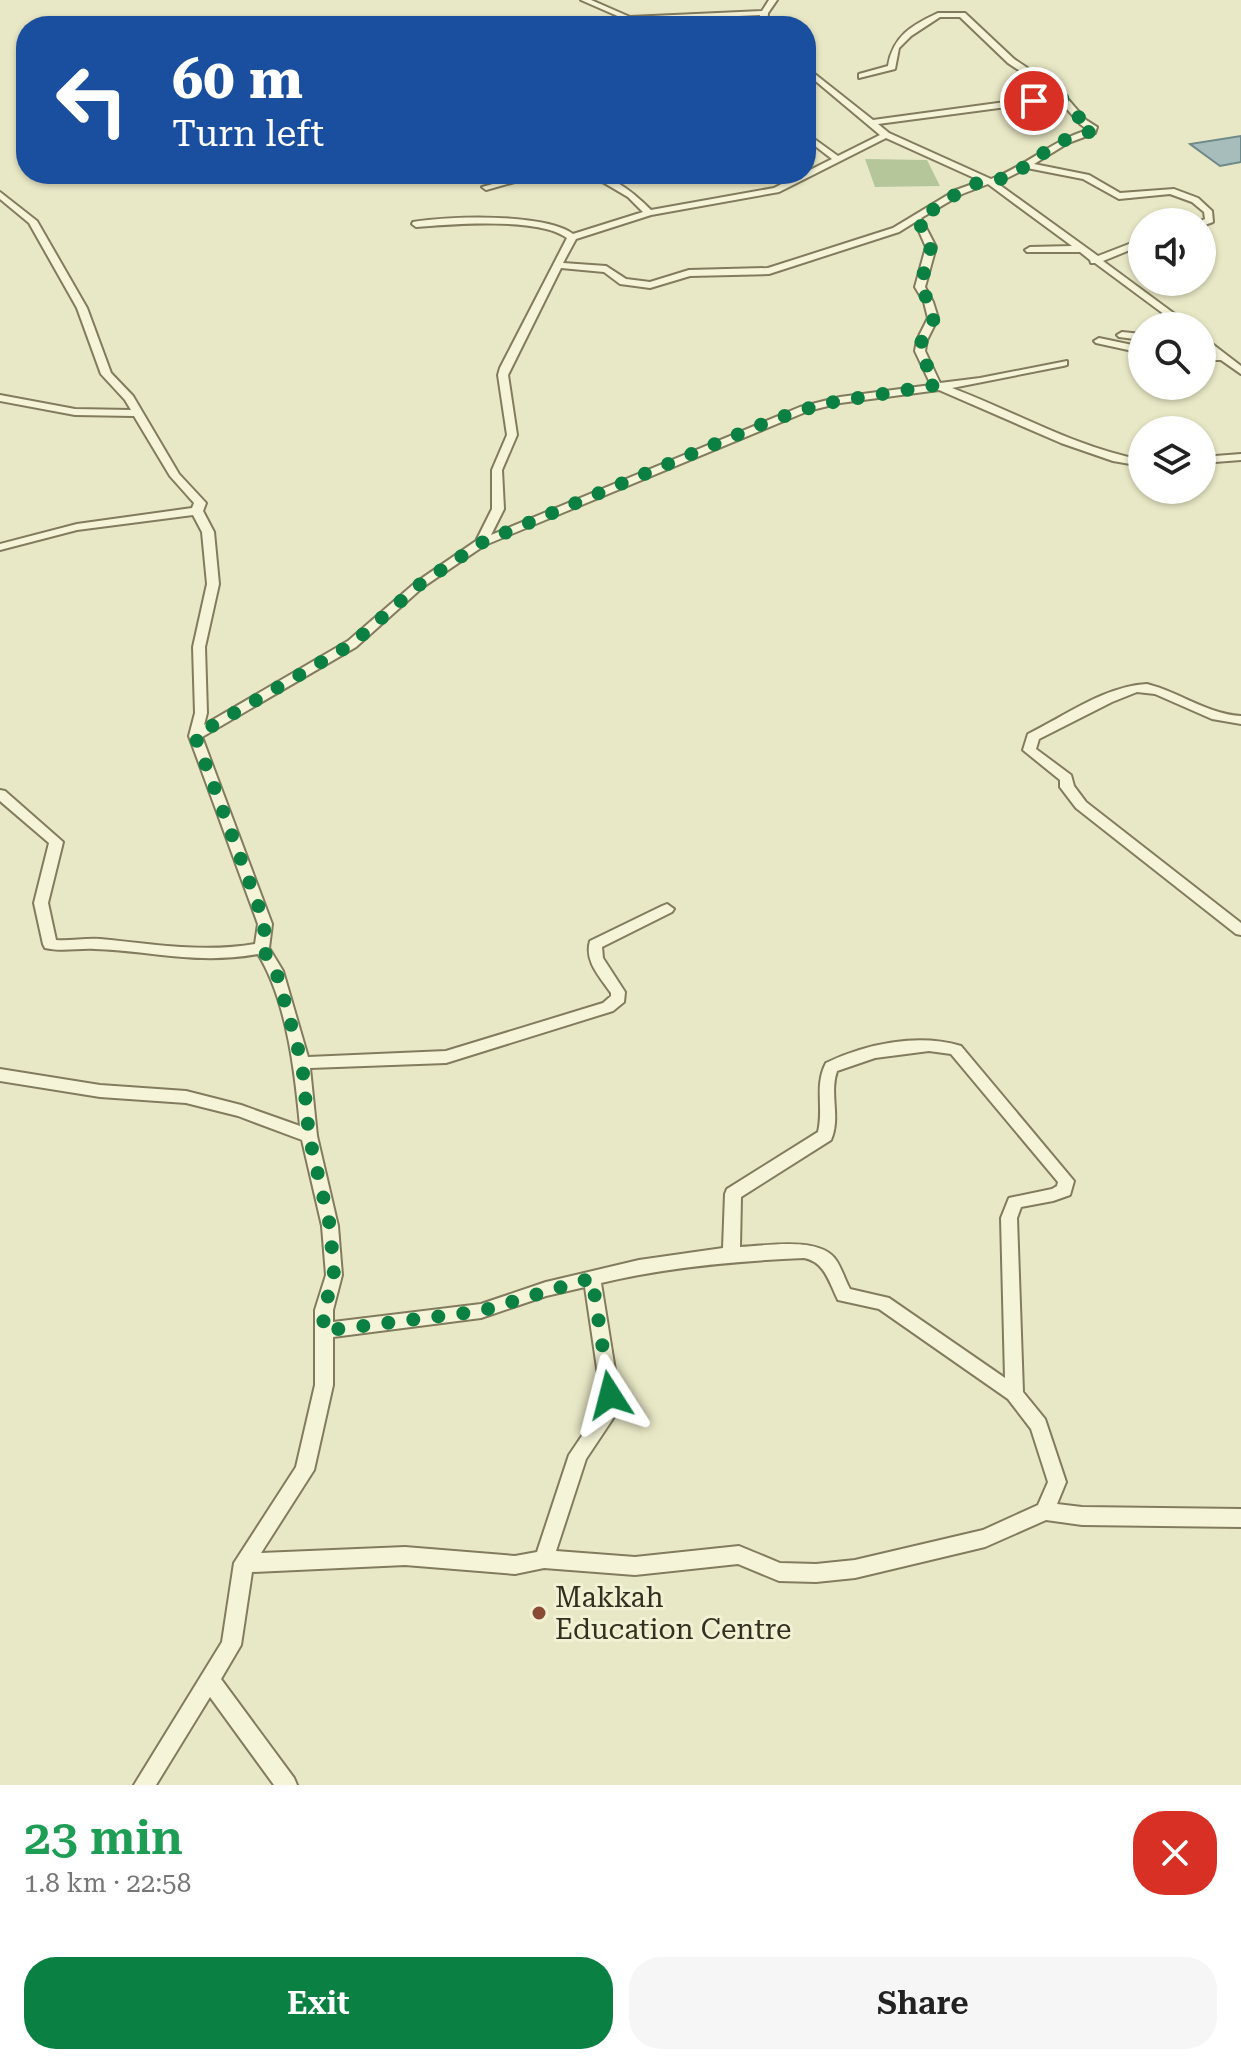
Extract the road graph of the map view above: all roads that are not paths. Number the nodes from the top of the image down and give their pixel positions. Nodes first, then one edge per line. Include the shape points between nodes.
1 (585, 0) edge
2 (773, 0) edge
3 (764, 13) junction
4 (622, 16) edge
5 (696, 16) edge
6 (764, 16) edge
7 (862, 76) dead end
8 (816, 78) edge
9 (1061, 97) junction
10 (869, 123) junction
11 (886, 135) junction
12 (816, 143) edge
13 (839, 160) junction
14 (1029, 166) junction
15 (816, 170) edge
16 (989, 182) junction
17 (498, 184) edge
18 (611, 184) edge
19 (783, 184) edge
20 (486, 187) dead end
21 (0, 195) edge
22 (1203, 208) edge
23 (649, 213) junction
24 (918, 220) junction
25 (416, 224) dead end
26 (572, 237) junction
27 (1128, 248) edge
28 (1080, 249) junction
29 (1030, 250) dead end
30 (1094, 261) junction
31 (558, 265) junction
32 (1168, 312) edge
33 (1122, 335) dead end
34 (1128, 336) edge
35 (1099, 341) dead end
36 (1128, 347) edge
37 (1216, 352) edge
38 (1216, 357) edge
39 (1222, 357) junction
40 (1063, 363) dead end
41 (1241, 371) edge
42 (936, 385) junction
43 (0, 398) edge
44 (138, 413) junction
45 (1241, 457) edge
46 (1216, 459) edge
47 (1128, 460) edge
48 (197, 511) junction
49 (481, 543) junction
50 (0, 547) edge
51 (1241, 720) edge
52 (195, 736) junction
53 (0, 794) edge
54 (667, 909) dead end
55 (1241, 930) edge
56 (262, 948) junction
57 (302, 1063) junction
58 (0, 1075) edge
59 (309, 1136) junction
60 (731, 1254) junction
61 (592, 1278) junction
62 (323, 1331) junction
63 (1014, 1394) junction
64 (1045, 1511) junction
65 (1241, 1518) edge
66 (544, 1559) junction
67 (244, 1563) junction
68 (211, 1681) junction
69 (144, 1785) edge
70 (287, 1785) edge

1 - 4 street
2 - 3 street
3 - 5 street
3 - 6 street
7 - 9 street via 892,67 898,42 919,26 938,15 955,14 967,18 1011,61
8 - 10 street
9 - 10 street
9 - 14 street via 1092,131 1059,142
10 - 11 street
11 - 13 street
11 - 16 street
12 - 13 street
13 - 15 street
14 - 16 street
14 - 22 street via 1086,177 1119,196 1163,190 1182,194
16 - 24 street via 959,192
16 - 28 street
17 - 20 street
18 - 23 street
19 - 23 street via 757,195
21 - 44 street via 33,221 82,308 106,374
23 - 26 street
24 - 31 street via 867,242 769,271 689,273 650,285 623,282 606,269
24 - 42 street via 931,247 920,287 935,312 920,351
25 - 26 street via 545,225
26 - 31 street
27 - 30 street
28 - 29 street
28 - 30 street
30 - 32 street
31 - 49 street via 503,375 512,435 497,470 498,509
33 - 34 street
35 - 36 street
37 - 39 street
38 - 39 street
39 - 41 street
40 - 42 street
42 - 47 street
42 - 49 street via 822,404 772,420
43 - 44 street via 75,412
44 - 48 street via 175,476 200,503
45 - 46 street
48 - 50 street via 77,527
48 - 52 street via 208,532 213,584 199,647 201,713
49 - 52 street via 419,585 352,644
51 - 55 street via 1217,718 1137,688 1033,737 1029,750 1066,778 1081,805
52 - 56 street via 265,924
53 - 56 street via 56,842 41,895 50,944 100,944 181,956 223,956
54 - 57 street via 595,945 596,959 618,992 619,998 608,1007 446,1057
56 - 57 street via 276,971
57 - 59 street
58 - 59 street via 100,1091 186,1097
59 - 62 street via 330,1226 334,1275
60 - 61 street
60 - 63 street via 818,1254 829,1263 844,1295 883,1303
60 - 63 street via 733,1194 825,1136 831,1067 851,1058 922,1045 956,1050 1066,1181 1059,1195 1015,1203 1009,1218
61 - 62 street via 481,1311
61 - 66 street via 610,1395 607,1414 578,1455
62 - 67 street via 324,1385 305,1470
63 - 64 street via 1039,1425 1057,1482
64 - 65 street
64 - 66 street via 985,1538 855,1569 779,1572 739,1555 635,1566
66 - 67 street via 515,1565 405,1556
67 - 68 street via 231,1645
68 - 69 street
68 - 70 street

